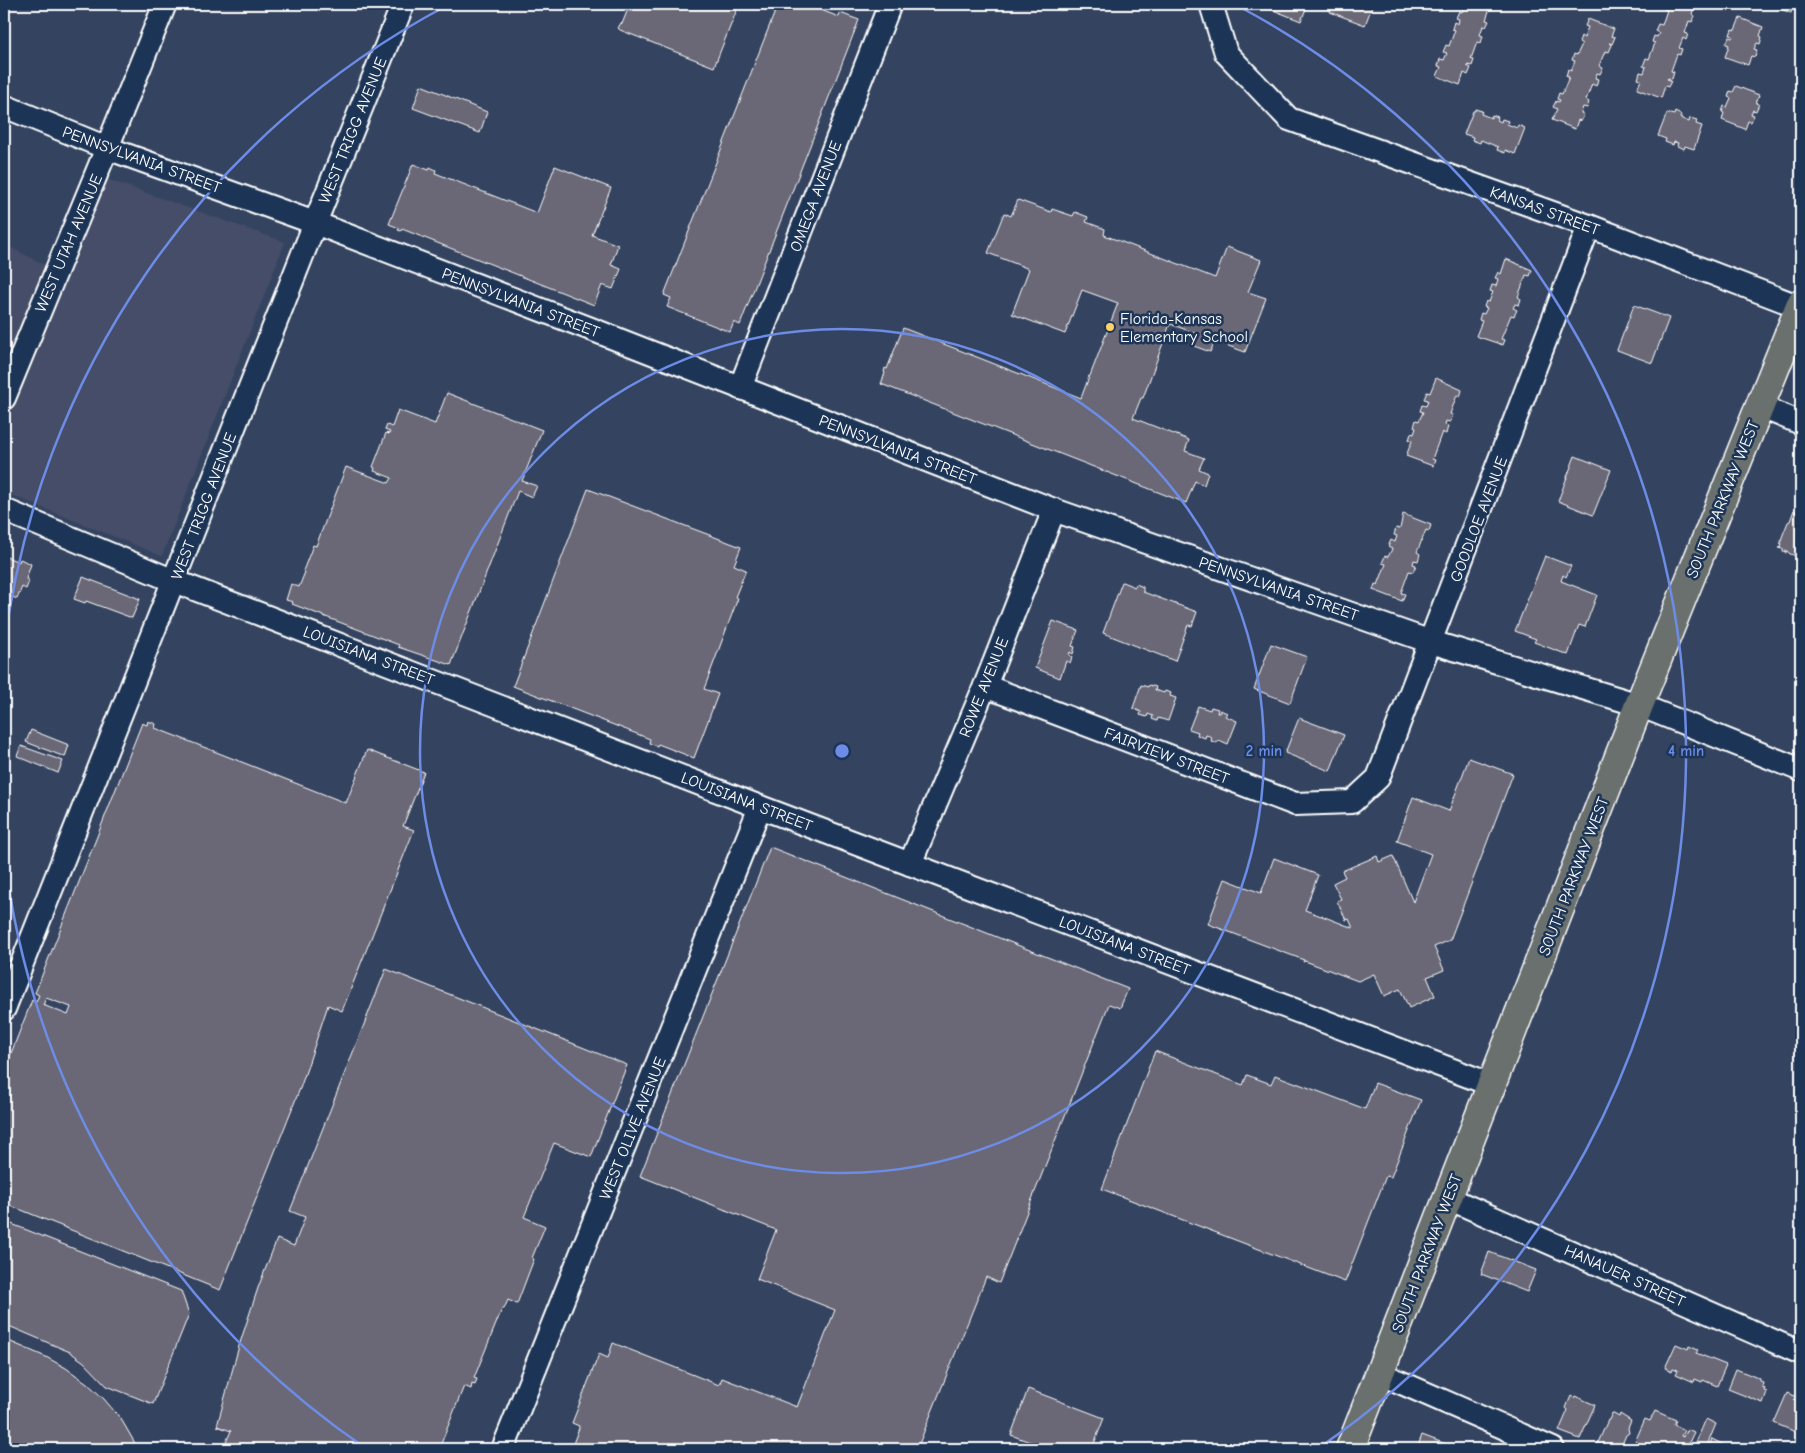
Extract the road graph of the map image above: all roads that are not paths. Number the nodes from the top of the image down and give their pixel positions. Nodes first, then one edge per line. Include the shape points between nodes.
1 (165, 4) edge
2 (403, 4) edge
3 (890, 4) edge
4 (1211, 4) edge
5 (4, 106) edge
6 (107, 148) junction
7 (315, 223) junction
8 (1590, 226) junction
9 (1801, 306) edge
10 (740, 388) junction
11 (4, 398) edge
12 (1759, 406) junction
13 (1801, 423) edge
14 (4, 510) edge
15 (1054, 510) junction
16 (174, 580) junction
17 (1431, 642) junction
18 (985, 686) junction
19 (1639, 705) junction
20 (1801, 770) edge
21 (1352, 802) joint
22 (760, 807) junction
23 (910, 864) junction
24 (4, 1009) edge
25 (1492, 1085) junction
26 (1448, 1198) junction
27 (1801, 1353) edge
28 (1379, 1373) junction
29 (503, 1449) edge
30 (1350, 1449) edge
31 (1552, 1449) edge

1 - 6 street, WEST UTAH AVENUE
2 - 7 street, WEST TRIGG AVENUE
3 - 10 street, OMEGA AVENUE
4 - 8 street, KANSAS STREET via 1226,53 1289,119
5 - 6 street, PENNSYLVANIA STREET
6 - 7 street, PENNSYLVANIA STREET
6 - 11 street, WEST UTAH AVENUE
7 - 10 street, PENNSYLVANIA STREET
7 - 16 street, WEST TRIGG AVENUE
8 - 9 street, KANSAS STREET
8 - 17 street, GOODLOE AVENUE
9 - 12 main road, SOUTH PARKWAY WEST
10 - 15 street, PENNSYLVANIA STREET
12 - 13 street
12 - 19 main road, SOUTH PARKWAY WEST
14 - 16 street, LOUISIANA STREET
15 - 17 street, PENNSYLVANIA STREET
15 - 18 street, ROWE AVENUE
16 - 22 street, LOUISIANA STREET
16 - 24 street, WEST TRIGG AVENUE
17 - 19 street, PENNSYLVANIA STREET
17 - 21 street, GOODLOE AVENUE via 1378,778
18 - 21 street, FAIRVIEW STREET via 1295,804
18 - 23 street, ROWE AVENUE
19 - 20 street, PENNSYLVANIA STREET
19 - 25 main road, SOUTH PARKWAY WEST
22 - 23 street, LOUISIANA STREET
22 - 29 street, WEST OLIVE AVENUE
23 - 25 street, LOUISIANA STREET
25 - 26 main road, SOUTH PARKWAY WEST
26 - 27 street, HANAUER STREET
26 - 28 main road, SOUTH PARKWAY WEST
28 - 30 main road, SOUTH PARKWAY WEST
28 - 31 street

